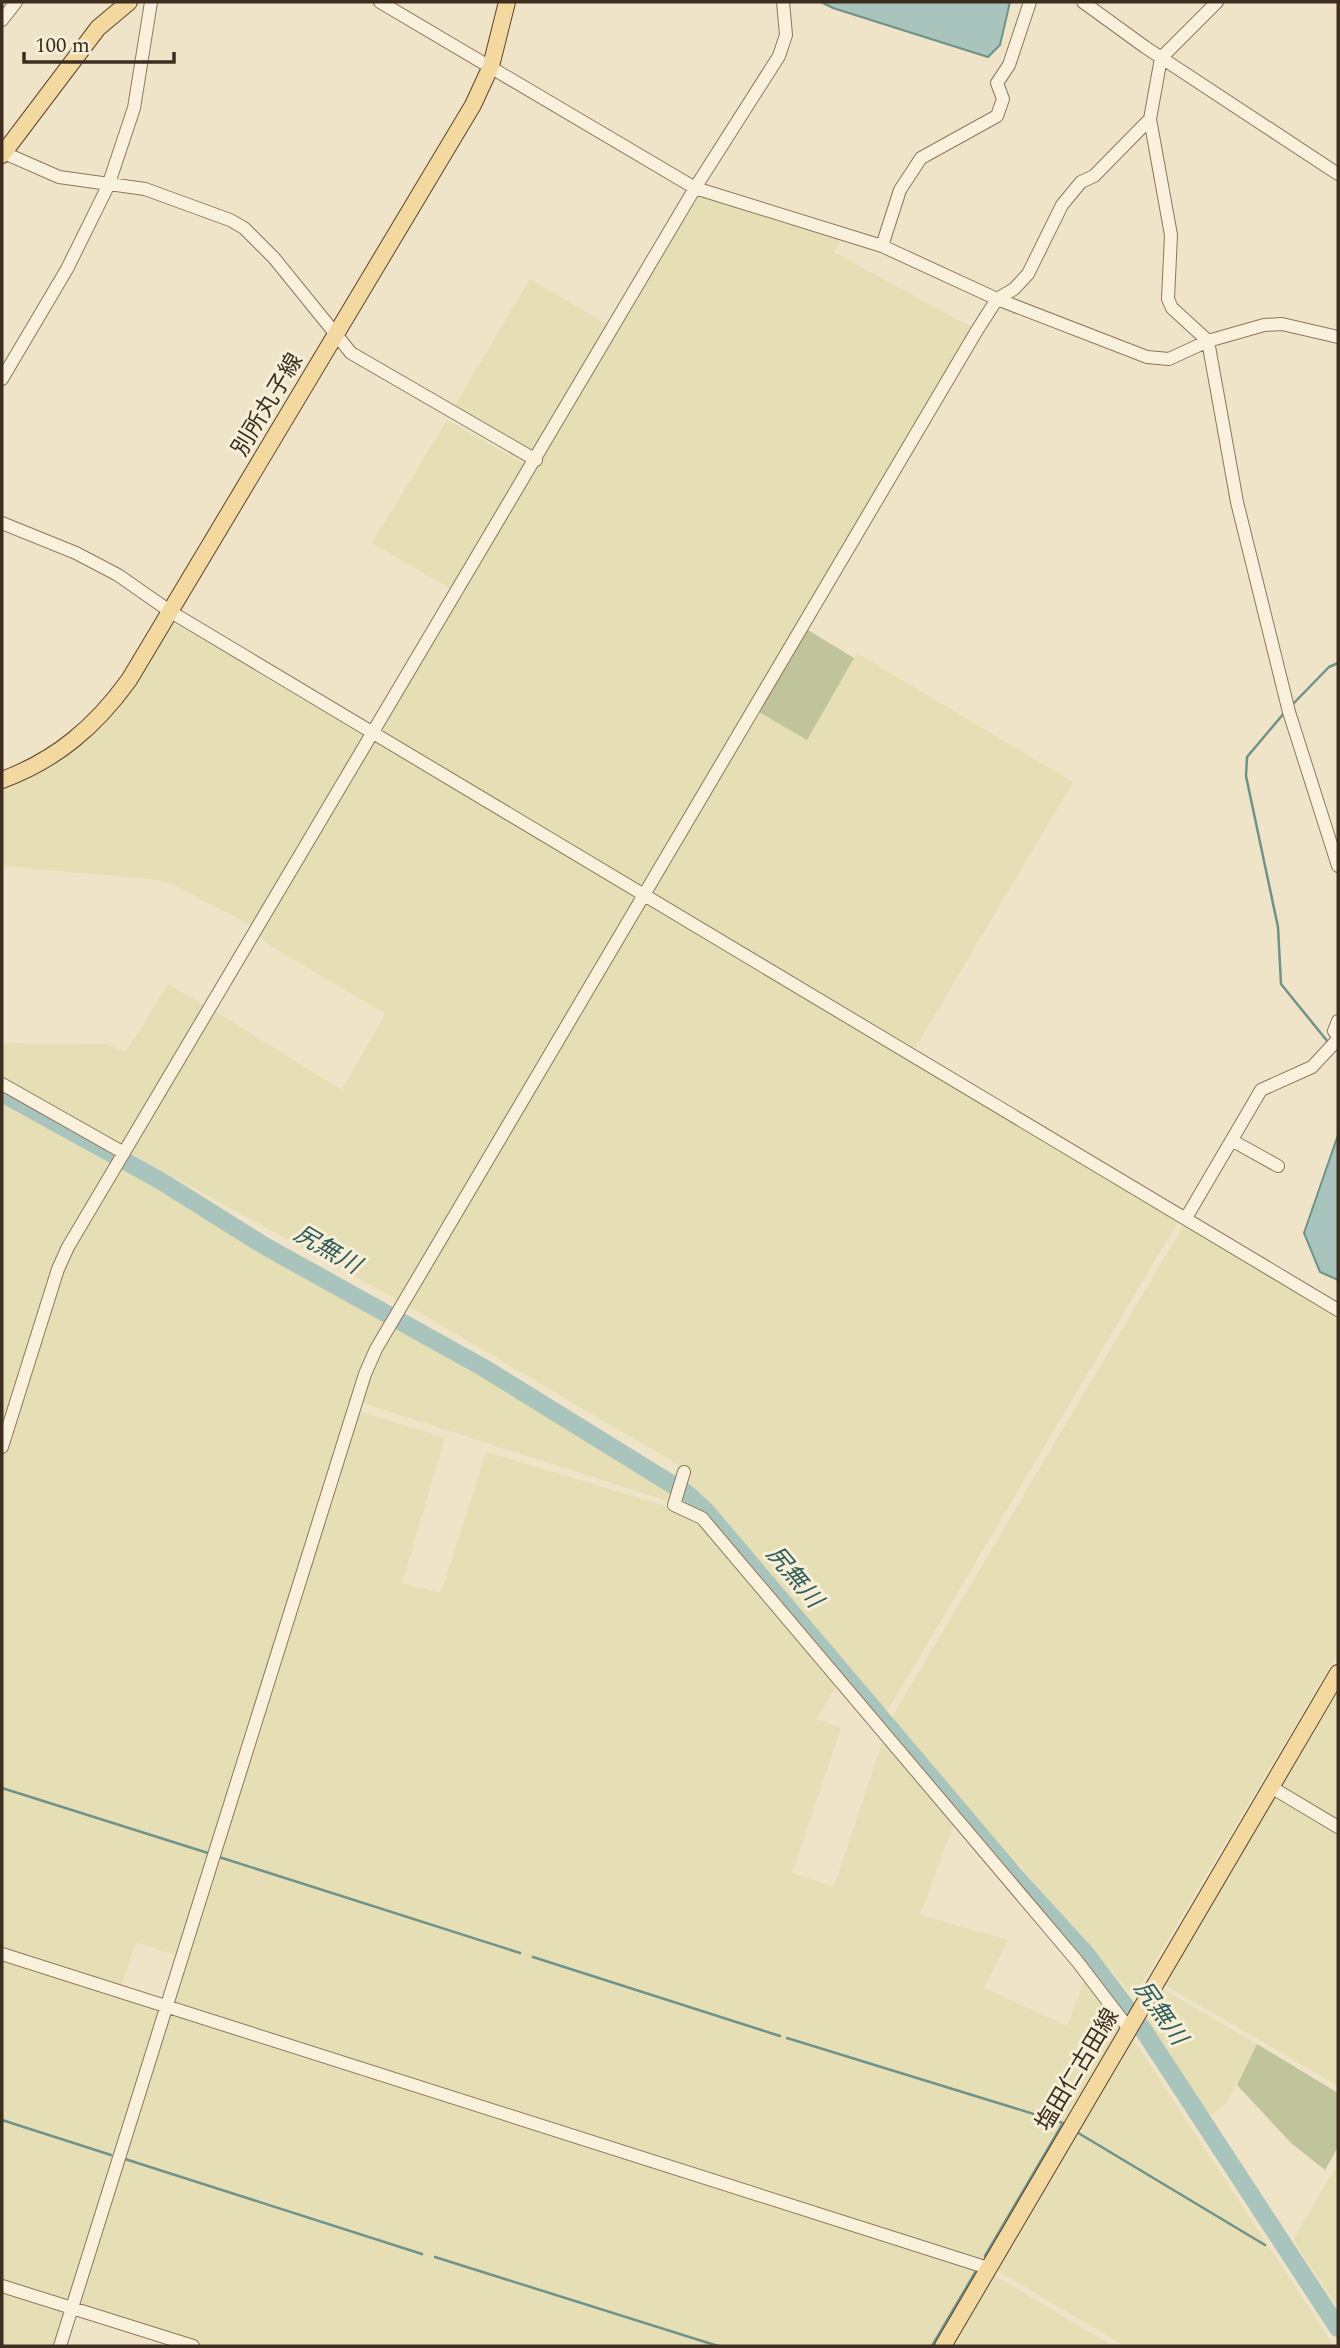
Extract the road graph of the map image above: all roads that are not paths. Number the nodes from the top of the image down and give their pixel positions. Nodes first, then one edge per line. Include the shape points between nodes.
1 (16, 2) edge
2 (129, 2) edge
3 (151, 2) edge
4 (380, 2) edge
5 (508, 2) edge
6 (783, 2) edge
7 (1030, 2) edge
8 (1083, 2) edge
9 (1217, 2) edge
10 (2, 20) edge
11 (1161, 58) junction
12 (491, 66) junction
13 (1150, 119) junction
14 (2, 153) edge
15 (1338, 174) edge
16 (108, 186) junction
17 (695, 188) junction
18 (882, 246) junction
19 (997, 299) junction
20 (336, 336) junction
21 (1338, 337) edge
22 (1208, 341) junction
23 (2, 379) edge
24 (536, 460) junction
25 (2, 523) edge
26 (171, 612) junction
27 (374, 733) junction
28 (2, 780) edge
29 (1338, 866) edge
30 (643, 894) junction
31 (1338, 1021) edge
32 (1338, 1038) edge
33 (2, 1084) edge
34 (1233, 1141) junction
35 (124, 1153) junction
36 (1278, 1166) dead end
37 (1186, 1218) junction
38 (1338, 1310) edge
39 (2, 1447) edge
40 (683, 1477) dead end
41 (1338, 1673) edge
42 (1271, 1787) junction
43 (1338, 1827) edge
44 (2, 1954) edge
45 (166, 2006) junction
46 (1131, 2026) junction
47 (988, 2268) junction
48 (2, 2286) edge
49 (72, 2308) junction
50 (60, 2346) edge
51 (193, 2346) edge
52 (943, 2346) edge

1 - 10 street
2 - 14 main road via 98,28
3 - 16 street via 134,108
4 - 12 street
5 - 12 main road, 別所丸子線
6 - 17 street via 786,35 779,56
7 - 18 street via 1009,65 997,83 1003,99 997,116 921,158 900,190
8 - 11 street
9 - 11 street
11 - 13 street
11 - 15 street
12 - 17 street
12 - 20 main road, 別所丸子線 via 473,105
13 - 19 street via 1094,176 1081,182 1062,205 1028,274
13 - 22 street via 1171,235 1168,299 1171,308
14 - 16 street via 59,177
16 - 20 street via 145,189 244,228
16 - 23 street via 67,269
17 - 18 street
17 - 24 street
18 - 19 street
19 - 22 street via 1158,360
19 - 30 street
20 - 24 street via 361,359
20 - 26 main road, 別所丸子線
21 - 22 street via 1282,324 1246,328
22 - 29 street via 1237,502 1265,616 1289,712
24 - 27 street
25 - 26 street via 97,564
26 - 27 street
26 - 28 main road, 別所丸子線 via 117,696 83,734 54,756
27 - 30 street
27 - 35 street
30 - 37 street
30 - 45 street via 400,1306 365,1374
31 - 32 street via 1334,1031
32 - 34 street via 1312,1067 1261,1090
33 - 35 street
34 - 36 street
34 - 37 street
35 - 39 street via 58,1269
37 - 38 street
40 - 46 street via 674,1505 702,1518
41 - 42 main road, 塩田仁古田線
42 - 43 street
42 - 46 main road, 塩田仁古田線
44 - 45 street
45 - 47 street
45 - 49 street
46 - 47 main road, 塩田仁古田線
47 - 52 main road, 塩田仁古田線
48 - 49 street
49 - 50 street
49 - 51 street

